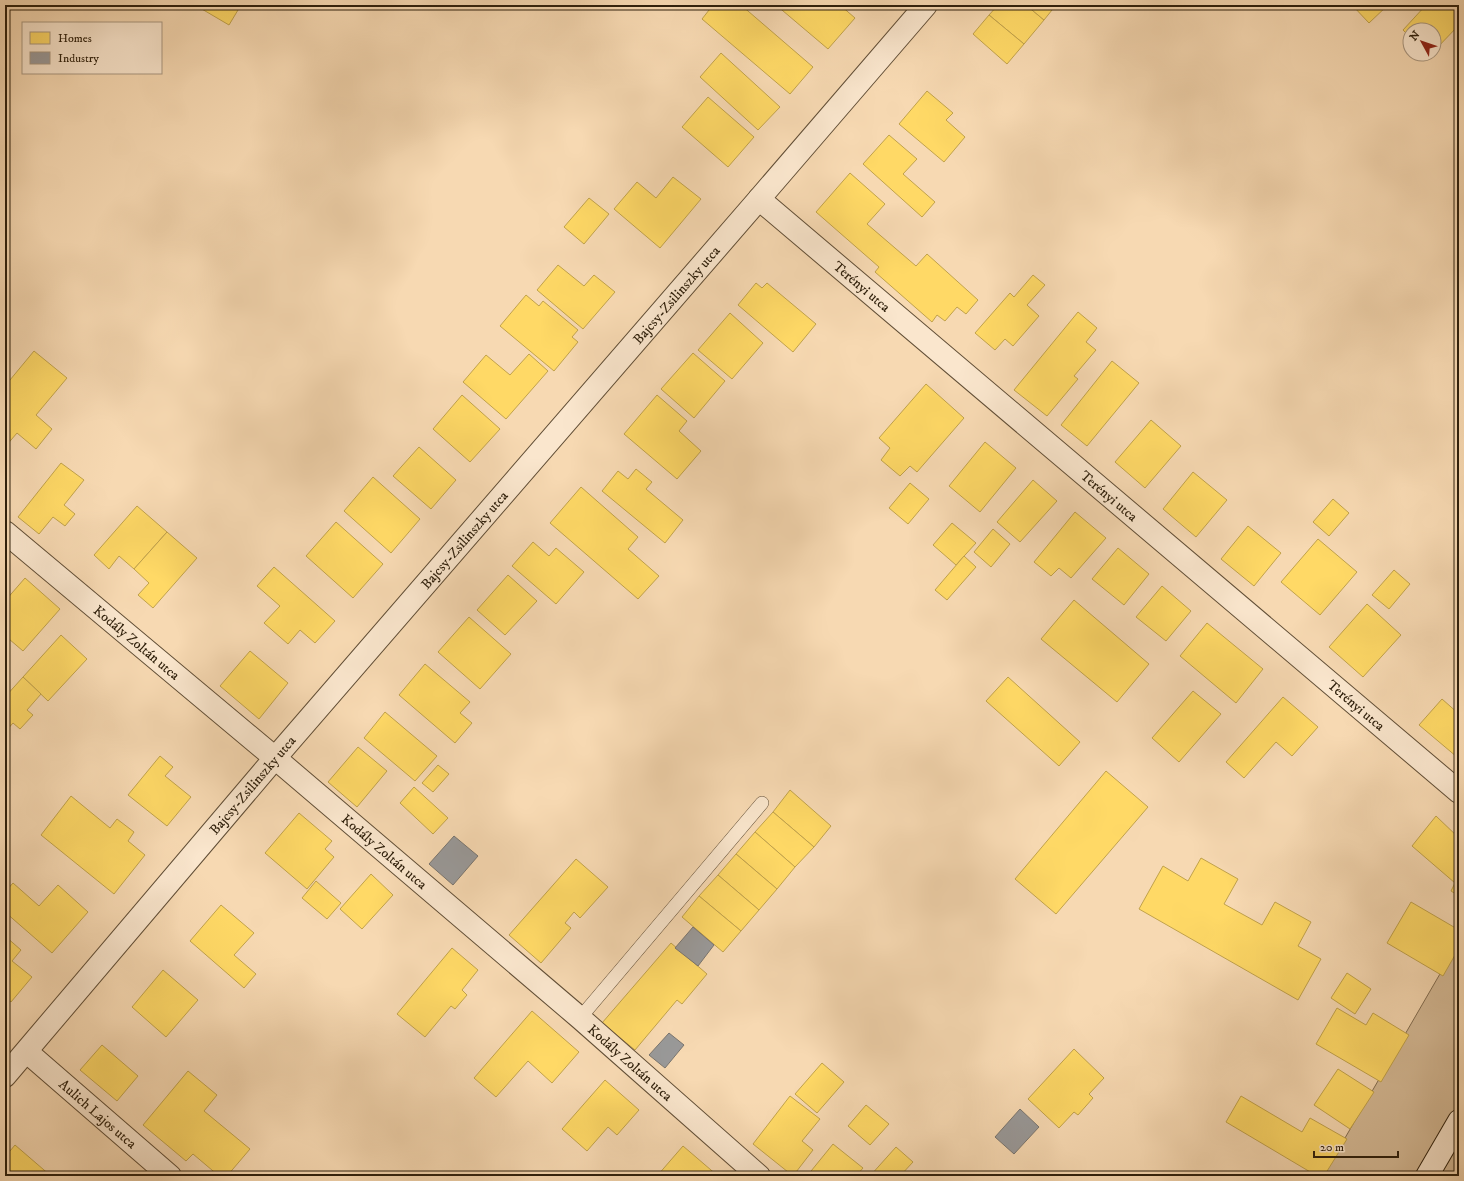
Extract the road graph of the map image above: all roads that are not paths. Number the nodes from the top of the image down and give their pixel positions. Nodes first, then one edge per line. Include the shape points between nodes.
1 (926, 5) edge
2 (759, 200) junction
3 (5, 532) edge
4 (275, 758) junction
5 (1459, 792) edge
6 (762, 803) dead end
7 (580, 1018) junction
8 (27, 1052) junction
9 (5, 1076) edge
10 (1459, 1121) edge
11 (170, 1176) edge
12 (759, 1176) edge
13 (1427, 1176) edge

1 - 2 street, Bajcsy-Zsilinszky utca
2 - 4 street, Bajcsy-Zsilinszky utca
2 - 5 street, Terényi utca
3 - 4 street, Kodály Zoltán utca
4 - 7 street, Kodály Zoltán utca
4 - 8 street, Bajcsy-Zsilinszky utca
6 - 7 lane
7 - 12 street, Kodály Zoltán utca
8 - 9 street, Bajcsy-Zsilinszky utca
8 - 11 street, Aulich Lajos utca
10 - 13 street

